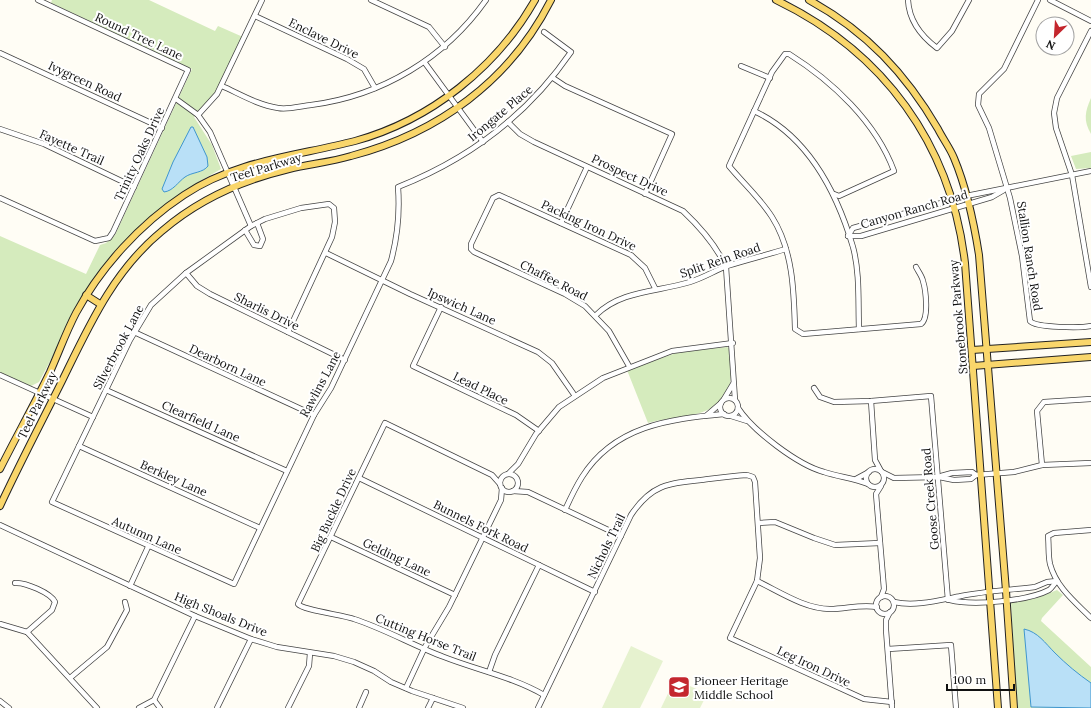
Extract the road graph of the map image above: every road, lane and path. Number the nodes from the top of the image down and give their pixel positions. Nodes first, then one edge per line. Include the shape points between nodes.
1 (38, 0) edge
2 (262, 0) edge
3 (371, 0) edge
4 (486, 0) edge
5 (535, 0) edge
6 (551, 0) edge
7 (776, 0) edge
8 (809, 0) edge
9 (908, 0) edge
10 (969, 0) edge
11 (1038, 0) edge
12 (1050, 0) edge
13 (49, 2) edge
14 (255, 16) junction
15 (1091, 21) edge
16 (544, 32) dead end
17 (1091, 32) edge
18 (444, 46) junction
19 (0, 52) edge
20 (425, 63) junction
21 (741, 66) dead end
22 (188, 70) joint
23 (553, 78) junction
24 (770, 78) junction
25 (222, 86) junction
26 (375, 88) junction
27 (450, 95) junction
28 (176, 99) junction
29 (458, 108) junction
30 (754, 112) junction
31 (198, 115) junction
32 (508, 122) junction
33 (162, 128) junction
34 (0, 129) edge
35 (483, 142) junction
36 (588, 167) junction
37 (1091, 171) edge
38 (228, 172) junction
39 (1072, 175) junction
40 (134, 187) junction
41 (398, 187) joint
42 (233, 188) junction
43 (1008, 188) junction
44 (645, 194) junction
45 (834, 194) junction
46 (966, 196) junction
47 (0, 198) edge
48 (953, 200) junction
49 (969, 204) junction
50 (955, 208) junction
51 (257, 223) junction
52 (561, 223) junction
53 (251, 226) junction
54 (244, 230) junction
55 (848, 236) junction
56 (1091, 242) edge
57 (1085, 244) junction
58 (470, 248) joint
59 (786, 249) junction
60 (326, 253) junction
61 (726, 267) junction
62 (916, 267) dead end
63 (186, 273) junction
64 (382, 280) junction
65 (1091, 287) edge
66 (655, 288) junction
67 (86, 295) junction
68 (100, 304) junction
69 (441, 307) junction
70 (596, 315) junction
71 (1091, 326) edge
72 (859, 328) junction
73 (134, 332) junction
74 (288, 332) junction
75 (1091, 342) edge
76 (733, 343) junction
77 (987, 349) junction
78 (972, 350) junction
79 (1091, 357) edge
80 (345, 360) junction
81 (987, 365) junction
82 (629, 366) junction
83 (973, 366) junction
84 (0, 375) edge
85 (733, 384) junction
86 (814, 388) dead end
87 (106, 390) junction
88 (39, 393) junction
89 (575, 396) junction
90 (53, 399) junction
91 (1091, 399) edge
92 (735, 400) junction
93 (723, 401) junction
94 (871, 401) junction
95 (738, 408) junction
96 (724, 414) junction
97 (314, 415) junction
98 (707, 416) junction
99 (731, 416) junction
100 (93, 417) junction
101 (748, 422) junction
102 (539, 431) junction
103 (79, 446) junction
104 (875, 460) junction
105 (1091, 463) edge
106 (518, 464) junction
107 (1042, 465) junction
108 (0, 469) edge
109 (287, 471) junction
110 (869, 471) junction
111 (882, 471) junction
112 (507, 474) junction
113 (996, 474) junction
114 (492, 475) junction
115 (978, 475) junction
116 (939, 477) junction
117 (359, 478) junction
118 (894, 478) junction
119 (856, 479) junction
120 (518, 480) junction
121 (869, 485) junction
122 (881, 485) junction
123 (501, 486) junction
124 (511, 491) junction
125 (528, 492) junction
126 (876, 494) junction
127 (501, 500) junction
128 (52, 502) joint
129 (0, 506) edge
130 (566, 510) junction
131 (758, 523) junction
132 (0, 525) edge
133 (260, 528) junction
134 (1091, 530) edge
135 (621, 536) junction
136 (331, 538) junction
137 (482, 538) junction
138 (880, 543) junction
139 (148, 547) junction
140 (539, 565) junction
141 (757, 581) junction
142 (1057, 581) junction
143 (15, 583) dead end
144 (234, 584) joint
145 (130, 586) junction
146 (884, 589) junction
147 (1006, 591) junction
148 (595, 592) junction
149 (990, 593) junction
150 (455, 594) junction
151 (887, 596) junction
152 (881, 597) junction
153 (948, 600) junction
154 (1007, 600) junction
155 (990, 601) junction
156 (125, 602) dead end
157 (298, 604) joint
158 (877, 604) junction
159 (894, 605) junction
160 (890, 612) junction
161 (882, 613) junction
162 (196, 616) junction
163 (1091, 618) edge
164 (886, 620) junction
165 (0, 624) edge
166 (27, 632) junction
167 (251, 639) junction
168 (424, 649) junction
169 (888, 650) junction
170 (310, 653) junction
171 (489, 672) junction
172 (70, 678) junction
173 (406, 688) junction
174 (366, 692) dead end
175 (544, 695) junction
176 (433, 698) junction
177 (154, 700) junction
178 (0, 701) edge
179 (892, 702) junction
180 (9, 708) edge
181 (96, 708) edge
182 (139, 708) edge
183 (160, 708) edge
184 (217, 708) edge
185 (288, 708) edge
186 (359, 708) edge
187 (428, 708) edge
188 (463, 708) edge
189 (538, 708) edge
190 (892, 708) edge
191 (956, 708) edge
192 (998, 708) edge
193 (1014, 708) edge

1 - 13 street, Round Tree Lane
2 - 14 street
3 - 18 street via 429,28
4 - 18 street via 471,20
5 - 27 main road, Teel Parkway via 507,42
6 - 29 main road, Teel Parkway via 532,34 501,72
7 - 48 main road, Stonebrook Parkway via 800,11 837,36 888,83 929,143
8 - 46 main road, Stonebrook Parkway via 870,43 917,94 954,158
9 - 10 street via 908,9 916,26 925,39 937,48 952,31
11 - 43 street, Stallion Ranch Road via 1004,69 979,94 978,105 989,128
12 - 15 street
13 - 22 street, Round Tree Lane
14 - 25 street
14 - 26 street, Enclave Drive via 364,69
16 - 23 street, Irongate Place via 571,52
17 - 39 street via 1057,98 1054,113 1056,128
18 - 20 street
19 - 33 street, Ivygreen Road
20 - 26 street via 398,79
20 - 27 street
21 - 24 street
22 - 28 street, Trinity Oaks Drive
23 - 32 street, Irongate Place
23 - 44 street via 565,86 672,134
24 - 30 street
24 - 45 street via 785,54 789,54 813,70 849,103 876,137 894,171 839,196
25 - 26 street via 280,109 335,102
25 - 31 street via 212,102
27 - 29 street
27 - 38 main road, Teel Parkway via 399,124 356,140 271,159
28 - 31 street
28 - 33 street, Trinity Oaks Drive
29 - 35 street
29 - 42 main road, Teel Parkway via 433,124 387,146 350,157 289,169
30 - 45 street via 774,123 799,146
30 - 59 street via 729,166 772,217
31 - 38 street via 210,132
32 - 35 street, Irongate Place
32 - 36 street, Prospect Drive via 520,134 534,142
33 - 40 street, Trinity Oaks Drive
34 - 40 street, Fayette Trail via 44,144
35 - 41 street, Irongate Place via 431,174
36 - 44 street, Prospect Drive
36 - 52 street
37 - 39 street, Canyon Ranch Road
38 - 42 street
38 - 67 main road, Teel Parkway via 202,183 153,218 125,246
39 - 43 street, Canyon Ranch Road
39 - 57 street
40 - 47 street, Trinity Oaks Drive via 113,232 109,238 102,241 95,241
41 - 64 street, Rawlins Lane via 400,209 397,240
42 - 53 street
42 - 68 main road, Teel Parkway via 203,202 162,231 134,259
43 - 46 street, Canyon Ranch Road
43 - 49 street, Canyon Ranch Road via 992,197
43 - 71 street, Stallion Ranch Road via 1022,256 1028,317 1032,323 1070,327
44 - 61 street, Prospect Drive via 683,211 696,223 719,253
45 - 55 street
46 - 48 street, Canyon Ranch Road
46 - 49 main road, Stonebrook Parkway
48 - 50 main road, Stonebrook Parkway
48 - 55 street, Canyon Ranch Road via 853,228
49 - 50 street, Canyon Ranch Road
49 - 77 main road, Stonebrook Parkway via 979,255
50 - 55 street, Canyon Ranch Road via 861,236
50 - 78 main road, Stonebrook Parkway via 964,255
51 - 53 street, Silverbrook Lane
51 - 54 street via 264,239 260,246 254,245
51 - 60 street, Silverbrook Lane via 301,208 331,205 334,208 334,230
52 - 58 street, Packing Iron Drive via 496,195
52 - 66 street, Packing Iron Drive via 631,255 645,268
53 - 54 street, Silverbrook Lane
54 - 63 street, Silverbrook Lane
55 - 72 street via 856,265
56 - 57 street
57 - 65 street
58 - 70 street, Chaffee Road via 572,298
59 - 61 street, Split Rein Road
59 - 72 street via 792,276 797,332 803,334
60 - 64 street, Ipswich Lane
60 - 74 street
61 - 66 street, Split Rein Road via 690,282
61 - 76 street
62 - 72 street via 923,282 927,316 924,322 917,325
63 - 73 street, Silverbrook Lane via 151,305
63 - 74 street, Sharlis Drive via 197,286 210,294
64 - 69 street, Ipswich Lane
64 - 80 street, Rawlins Lane
66 - 70 street, Split Rein Road via 613,303
67 - 68 main road
67 - 88 main road, Teel Parkway
68 - 90 main road, Teel Parkway
69 - 89 street, Ipswich Lane via 543,355 554,365
69 - 102 street, Lead Place via 413,366 517,416
70 - 82 street, Chaffee Road via 614,338
73 - 87 street, Silverbrook Lane
73 - 97 street, Dearborn Lane
74 - 80 street, Sharlis Drive
75 - 77 main road
76 - 82 street via 672,351
76 - 85 street
77 - 78 main road
77 - 81 main road, Stonebrook Parkway
78 - 83 main road, Stonebrook Parkway
79 - 81 main road
80 - 97 street, Rawlins Lane
81 - 83 main road
81 - 113 main road, Stonebrook Parkway
82 - 89 street via 603,378
83 - 115 main road, Stonebrook Parkway
84 - 88 street
85 - 92 street
85 - 93 street
86 - 94 street via 820,397 834,402
87 - 100 street, Silverbrook Lane
87 - 109 street, Clearfield Lane
88 - 90 street
88 - 108 main road, Teel Parkway
89 - 102 street via 558,407
90 - 100 street
90 - 129 main road, Teel Parkway
91 - 107 street via 1044,402 1039,406 1037,411
92 - 93 street via 728,398
92 - 95 street
93 - 96 street via 720,409
93 - 98 street
94 - 104 street
94 - 116 street, Goose Creek Road via 931,396
95 - 99 street
95 - 101 street
96 - 98 street
96 - 99 street
97 - 109 street, Rawlins Lane
98 - 130 street via 664,421 635,430 604,453 582,476
99 - 101 street
100 - 103 street, Silverbrook Lane
101 - 119 street via 807,465 822,472
102 - 106 street
103 - 128 street, Silverbrook Lane
103 - 133 street, Berkley Lane
104 - 110 street
104 - 111 street
105 - 107 street
106 - 112 street
106 - 120 street
107 - 113 street
109 - 133 street, Rawlins Lane
110 - 111 street
110 - 119 street
110 - 121 street via 866,478
111 - 118 street
111 - 122 street via 885,478
112 - 114 street
112 - 120 street
112 - 123 street via 501,478
113 - 115 street
113 - 147 main road, Stonebrook Parkway
114 - 117 street, Big Buckle Drive via 385,423
114 - 123 street
115 - 116 street via 971,479 954,480
115 - 149 main road, Stonebrook Parkway
116 - 118 street
116 - 153 street, Goose Creek Road
117 - 136 street, Big Buckle Drive
117 - 137 street, Bunnels Fork Road
118 - 122 street
119 - 121 street
120 - 124 street via 517,487
120 - 125 street
121 - 122 street
121 - 126 street
122 - 126 street
123 - 124 street
123 - 127 street
124 - 125 street
124 - 127 street
125 - 130 street
126 - 138 street
127 - 137 street
128 - 139 street, Autumn Lane
130 - 135 street
131 - 135 street, Nichols Trail via 754,478 748,475 674,482 663,485 638,504
131 - 138 street via 775,522 835,545
131 - 141 street via 760,558
132 - 145 street, High Shoals Drive
133 - 144 street, Rawlins Lane
134 - 142 street via 1061,532 1048,536 1050,564
135 - 148 street, Nichols Trail
136 - 150 street, Gelding Lane
136 - 157 street, Big Buckle Drive
137 - 140 street, Bunnels Fork Road
137 - 150 street
138 - 146 street
139 - 144 street, Autumn Lane
139 - 145 street
140 - 148 street, Bunnels Fork Road
140 - 171 street via 495,654
141 - 158 street via 814,608 830,609
141 - 179 street, Leg Iron Drive via 730,638 864,699
142 - 147 street
142 - 154 street via 1050,589 1039,594
142 - 163 street via 1066,594
143 - 166 street via 22,582 51,596 55,602 52,610
145 - 162 street, High Shoals Drive
146 - 151 street
146 - 152 street
147 - 149 street
147 - 154 main road, Stonebrook Parkway
148 - 175 street, Nichols Trail
149 - 153 street
149 - 155 main road, Stonebrook Parkway
150 - 168 street
151 - 152 street
151 - 159 street
152 - 158 street
153 - 155 street via 961,603
153 - 159 street
154 - 155 street
154 - 193 main road, Stonebrook Parkway
155 - 192 main road, Stonebrook Parkway
156 - 172 street via 127,610 107,647
157 - 168 street, Cutting Horse Trail via 304,609 332,613 362,622
158 - 161 street
159 - 160 street
160 - 161 street
160 - 164 street
161 - 164 street
162 - 167 street, High Shoals Drive
162 - 177 street
164 - 169 street
165 - 166 street
166 - 172 street
167 - 170 street, High Shoals Drive
167 - 184 street
168 - 171 street, Cutting Horse Trail
168 - 173 street
169 - 179 street
169 - 191 street via 951,645
170 - 173 street, High Shoals Drive via 354,662
170 - 185 street via 309,666
171 - 175 street, Cutting Horse Trail
172 - 181 street
173 - 176 street, High Shoals Drive
174 - 186 street
175 - 189 street, Nichols Trail
176 - 187 street
176 - 188 street, High Shoals Drive
177 - 182 street
177 - 183 street
178 - 180 street
179 - 190 street

